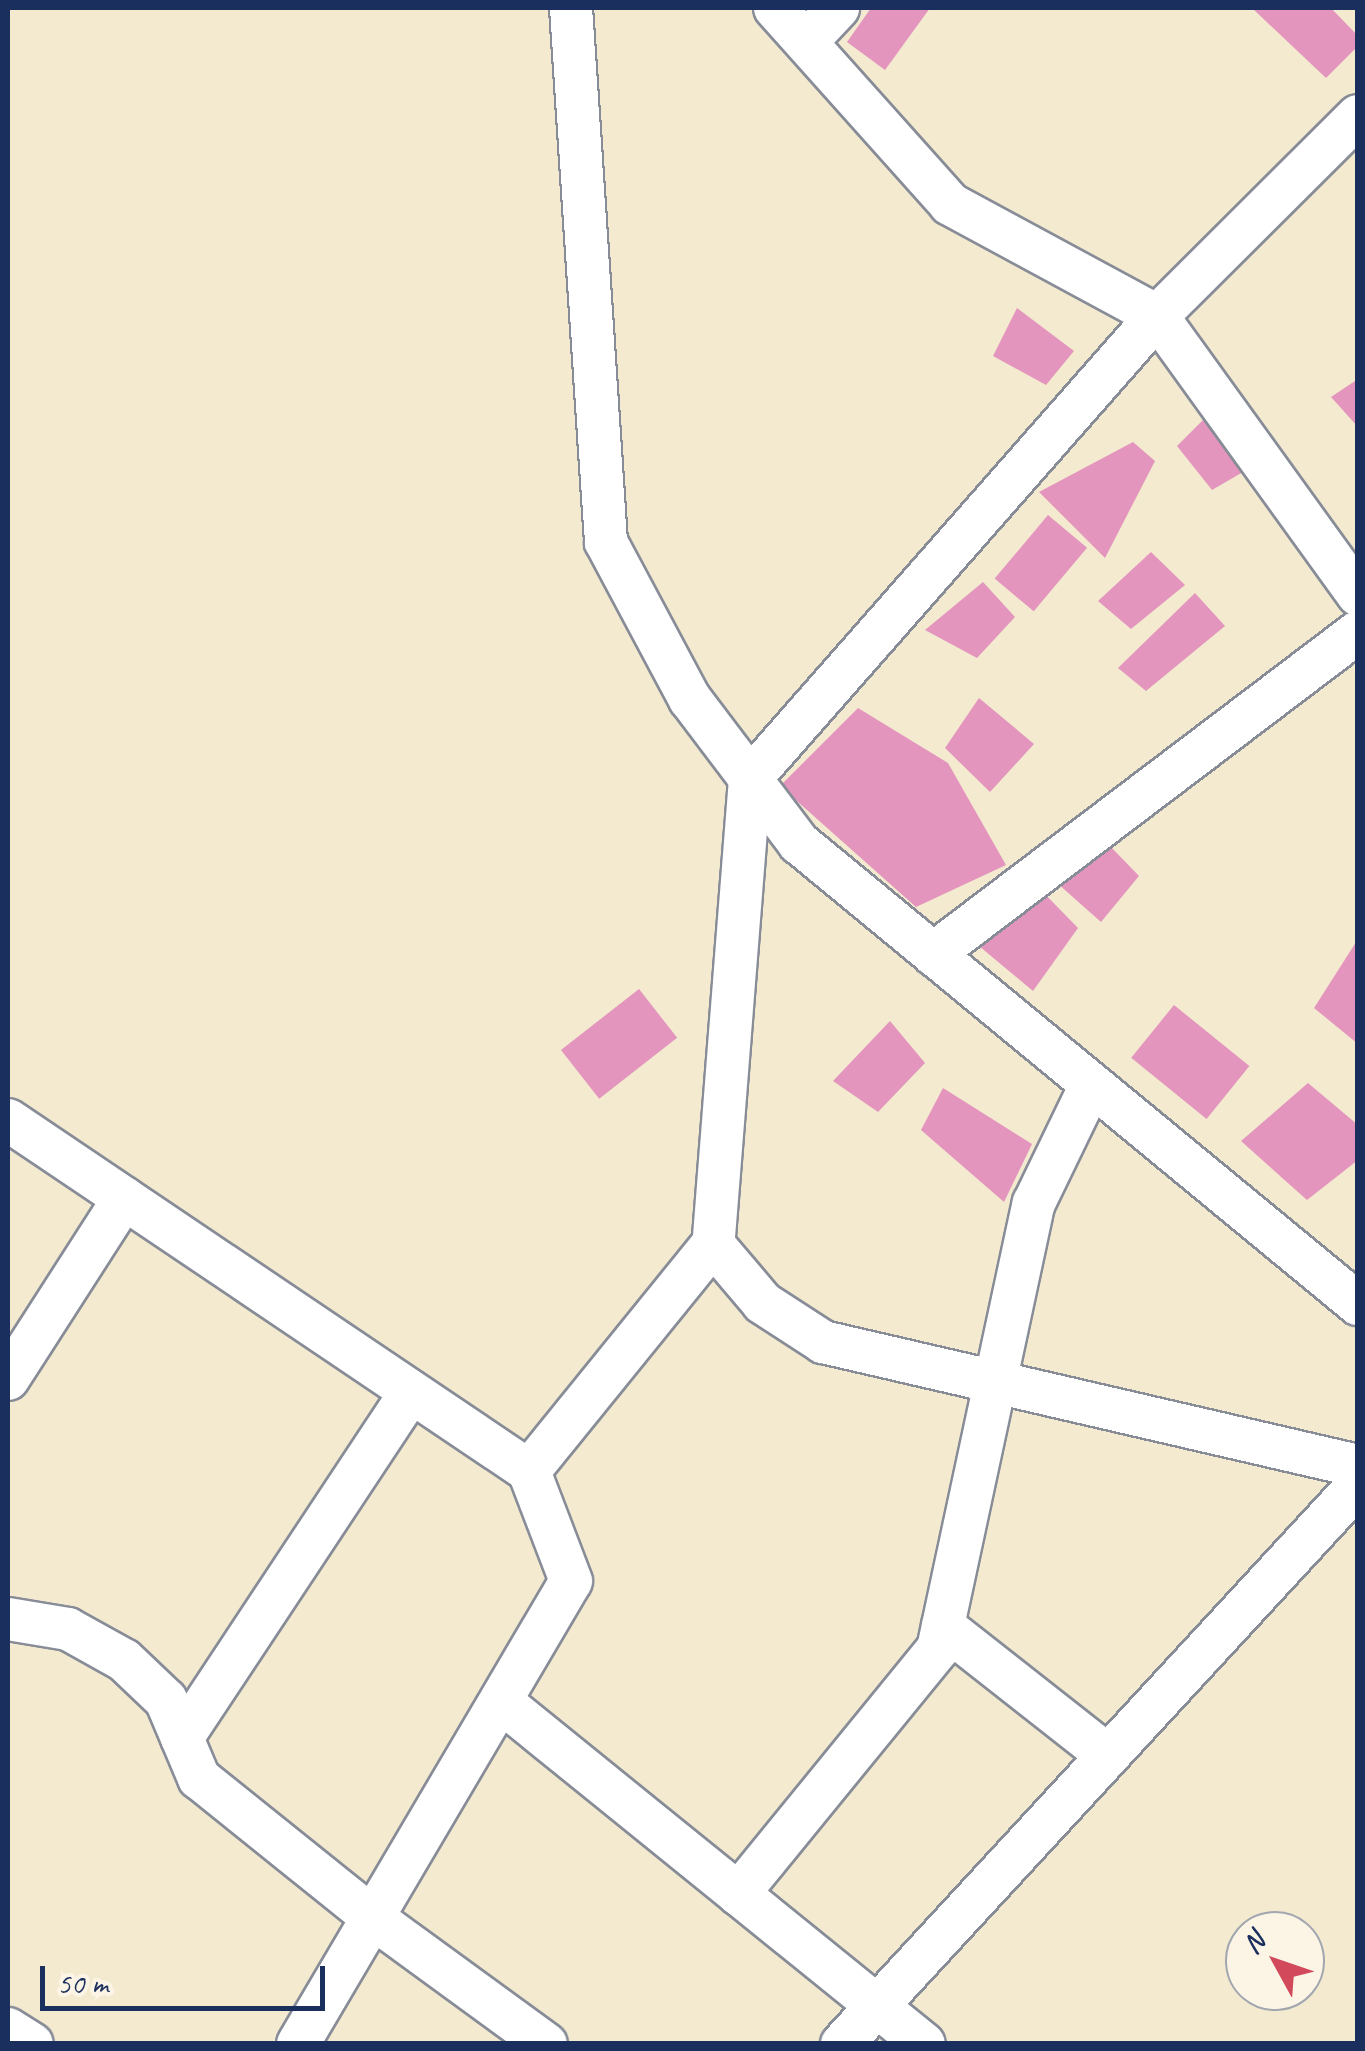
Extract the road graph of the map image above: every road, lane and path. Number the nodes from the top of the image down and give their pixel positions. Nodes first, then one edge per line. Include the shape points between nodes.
1 (570, 8) edge
2 (775, 8) edge
3 (838, 8) edge
4 (806, 42) junction
5 (1358, 116) edge
6 (1157, 316) junction
7 (1358, 595) edge
8 (1358, 632) edge
9 (750, 779) junction
10 (933, 954) junction
11 (1091, 1084) junction
12 (8, 1120) edge
13 (124, 1198) junction
14 (713, 1244) junction
15 (1358, 1304) edge
16 (8, 1380) edge
17 (995, 1382) junction
18 (411, 1392) junction
19 (1358, 1466) edge
20 (529, 1470) junction
21 (1358, 1485) edge
22 (8, 1619) edge
23 (943, 1626) junction
24 (504, 1704) junction
25 (182, 1738) junction
26 (1108, 1756) junction
27 (738, 1894) junction
28 (373, 1918) junction
29 (876, 2006) junction
30 (8, 2029) edge
31 (32, 2044) edge
32 (298, 2044) edge
33 (546, 2044) edge
34 (842, 2044) edge
35 (924, 2044) edge

1 - 9 street via 606,542 690,699
2 - 4 street
3 - 4 street
4 - 6 street via 950,204
5 - 6 street
6 - 7 street
6 - 9 street
8 - 10 street
9 - 10 street via 799,844
9 - 14 street
10 - 11 street
11 - 15 street
11 - 17 street via 1034,1203
12 - 13 street
13 - 16 street
13 - 18 street
14 - 17 street via 763,1303 823,1342
14 - 20 street
17 - 19 street
17 - 23 street
18 - 20 street
18 - 25 street
20 - 24 street via 570,1580
21 - 26 street
22 - 25 street via 68,1629 124,1660 166,1700
23 - 26 street
23 - 27 street via 938,1650
24 - 27 street
24 - 28 street
25 - 28 street via 199,1778
26 - 29 street
27 - 29 street
28 - 32 street
28 - 33 street
29 - 34 street
29 - 35 street
30 - 31 street

